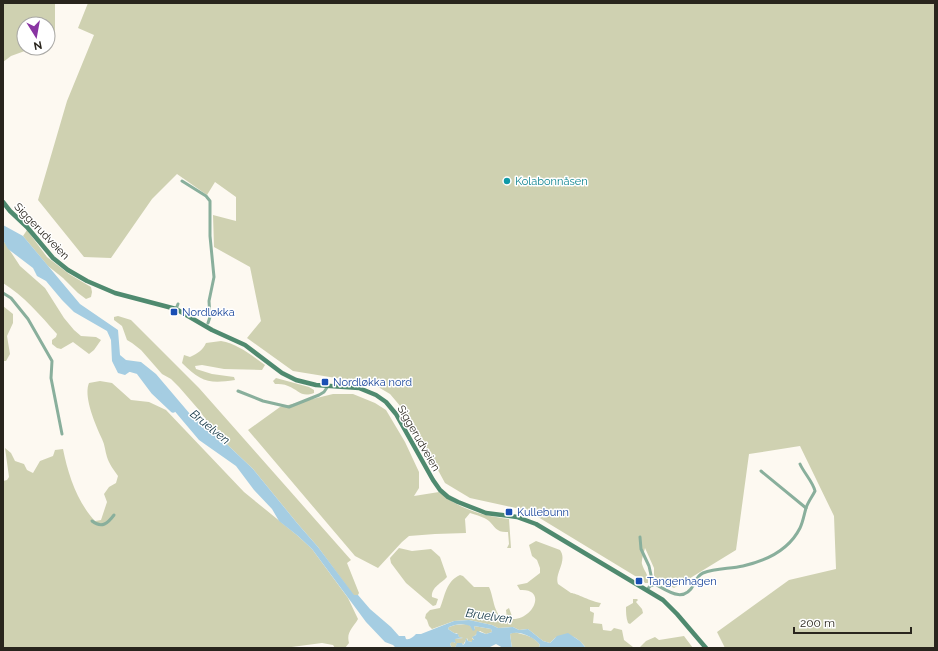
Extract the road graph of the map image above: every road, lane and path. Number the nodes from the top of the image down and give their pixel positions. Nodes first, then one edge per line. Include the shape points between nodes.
1 (182, 181) dead end
2 (3, 202) edge
3 (3, 293) edge
4 (178, 304) dead end
5 (176, 309) junction
6 (208, 322) dead end
7 (328, 386) junction
8 (238, 391) dead end
9 (62, 434) dead end
10 (800, 464) dead end
11 (761, 471) dead end
12 (806, 508) junction
13 (114, 515) dead end
14 (92, 521) dead end
15 (640, 537) dead end
16 (653, 584) junction
17 (647, 590) junction
18 (706, 648) edge

1 - 6 street via 208,197 210,201 214,276 208,304
2 - 5 main road, Siggerudveien via 27,226 50,255 74,273 109,291
3 - 9 street via 11,298 28,319 52,361 51,378
4 - 5 street
5 - 7 main road, Siggerudveien via 248,347 292,379
7 - 8 street via 319,395 290,407 262,401
7 - 17 main road, Siggerudveien via 363,389 386,402 399,418 432,480 448,497 486,513 520,518 536,524
10 - 12 street via 814,488
11 - 12 street
12 - 16 street via 800,528 793,539 772,555 741,566 702,574 684,595 674,594
13 - 14 street via 108,523 95,524
15 - 16 street
16 - 17 street
17 - 18 main road, Siggerudveien via 671,608

